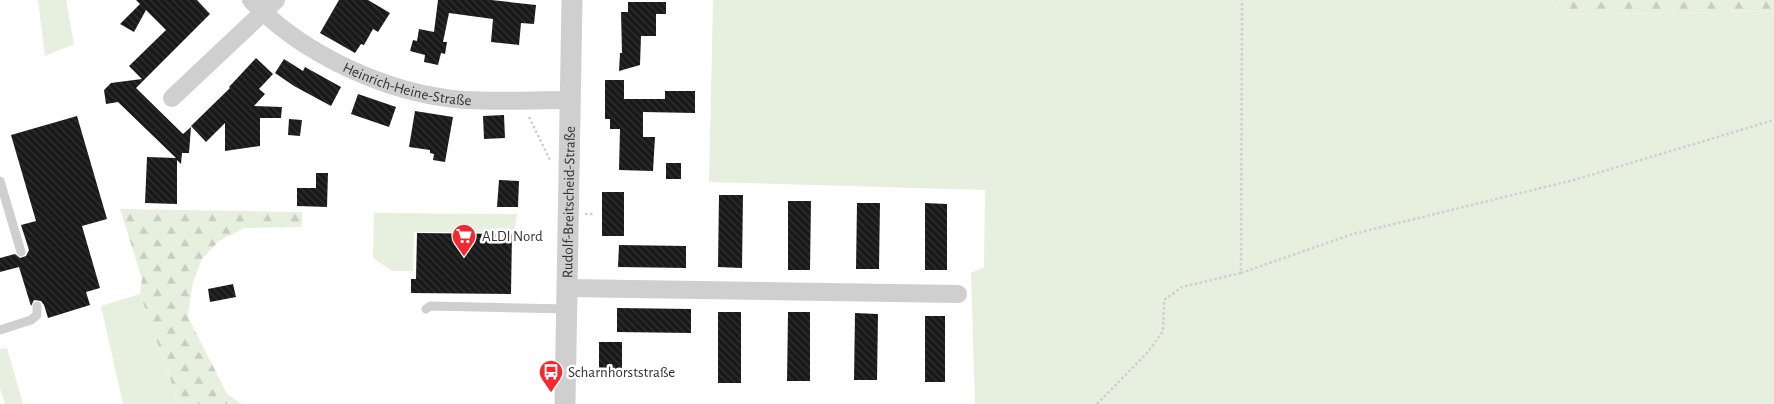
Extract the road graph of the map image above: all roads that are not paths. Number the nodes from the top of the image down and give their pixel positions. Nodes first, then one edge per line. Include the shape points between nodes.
1 (276, 0) edge
2 (572, 0) edge
3 (256, 6) edge
4 (172, 98) dead end
5 (570, 100) junction
6 (0, 181) edge
7 (21, 252) dead end
8 (958, 294) dead end
9 (568, 298) junction
10 (37, 306) dead end
11 (426, 309) dead end
12 (0, 330) edge
13 (565, 404) edge

1 - 3 street
2 - 5 street, Rudolf-Breitscheid-Straße
3 - 4 street
3 - 5 street, Heinrich-Heine-Straße via 306,46 356,72 407,90 463,100
5 - 9 street, Rudolf-Breitscheid-Straße
6 - 7 lane
8 - 9 street
9 - 11 lane via 430,306
9 - 13 street, Rudolf-Breitscheid-Straße
10 - 12 lane via 37,315 31,320

